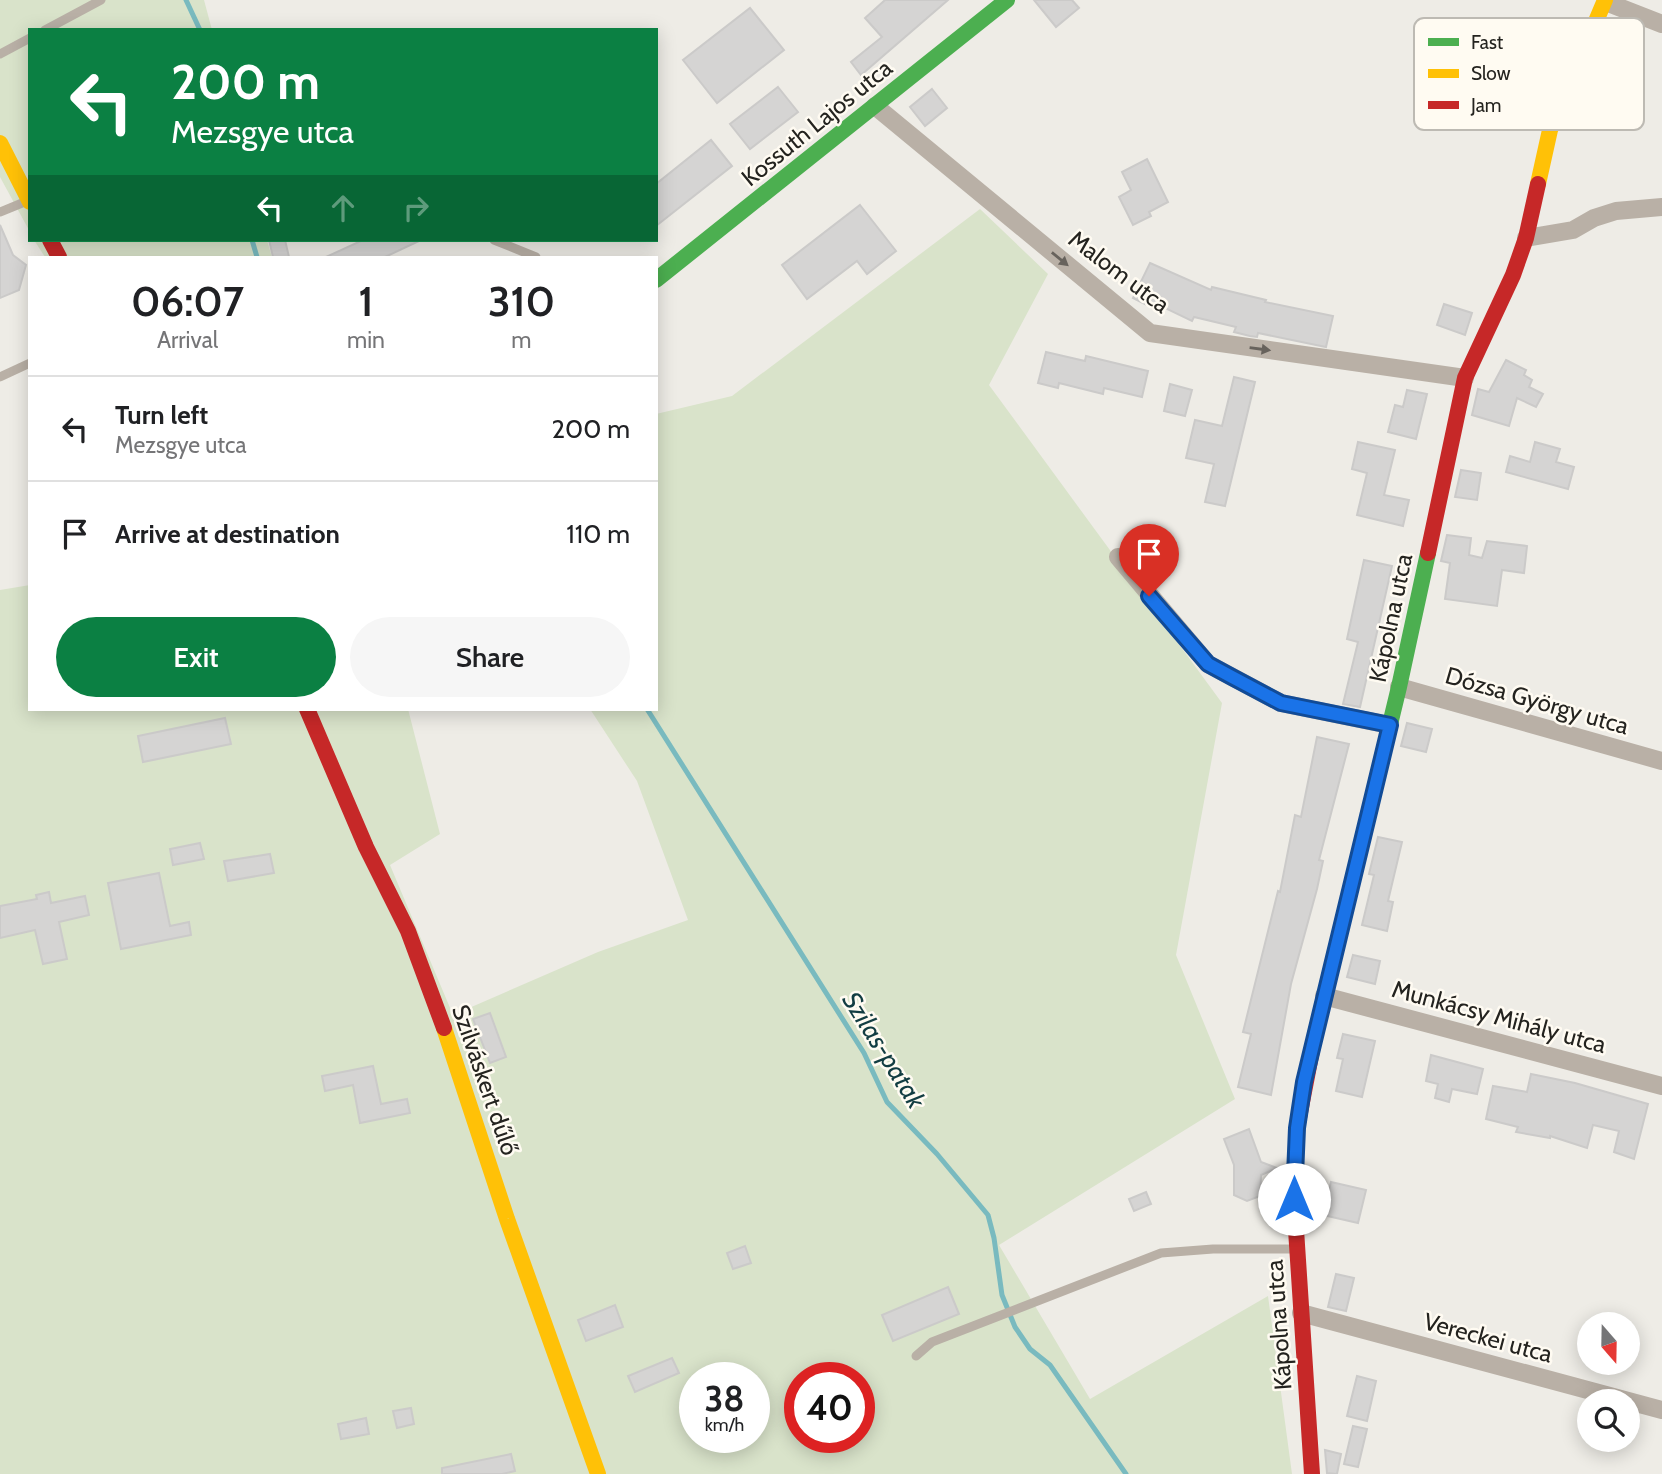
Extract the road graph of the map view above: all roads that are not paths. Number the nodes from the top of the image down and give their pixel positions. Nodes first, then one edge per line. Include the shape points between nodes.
1 (102, 0) edge
2 (1007, 0) edge
3 (1606, 1) edge
4 (1599, 18) edge
5 (1662, 24) edge
6 (50, 28) edge
7 (28, 39) edge
8 (0, 54) edge
9 (875, 106) junction
10 (1550, 130) edge
11 (0, 143) edge
12 (28, 199) edge
13 (28, 201) edge
14 (1662, 207) edge
15 (0, 212) edge
16 (1526, 238) junction
17 (499, 242) edge
18 (534, 256) edge
19 (658, 278) edge
20 (28, 364) edge
21 (0, 377) edge
22 (1465, 378) junction
23 (1118, 557) dead end
24 (1399, 687) junction
25 (308, 711) edge
26 (1390, 725) junction
27 (1662, 761) edge
28 (1324, 996) junction
29 (1662, 1086) edge
30 (1296, 1250) junction
31 (1301, 1313) junction
32 (916, 1356) dead end
33 (1662, 1410) edge
34 (598, 1474) edge
35 (1312, 1474) edge

1 - 6 lane
2 - 9 street, Kossuth Lajos utca
3 - 4 street, Kápolna utca
3 - 5 street
7 - 8 lane
9 - 19 street, Kossuth Lajos utca
9 -> 22 street, Malom utca via 1150,333
10 - 16 street, Kápolna utca
11 - 12 street
13 - 15 lane
14 - 16 street via 1616,211 1573,230
16 - 22 street, Kápolna utca via 1509,286
17 - 18 lane
20 - 21 lane
22 - 24 street, Kápolna utca
23 - 26 street via 1208,664 1281,703
24 - 26 street, Kápolna utca
24 - 27 street, Dózsa György utca
25 - 34 street, Szilváskert dűlő via 413,943
26 - 28 street, Kápolna utca
28 - 29 street, Munkácsy Mihály utca
28 - 30 street, Kápolna utca via 1297,1128 1293,1165
30 - 31 street, Kápolna utca
30 - 32 lane via 1161,1254 932,1342
31 - 33 street, Vereckei utca
31 - 35 street, Kápolna utca

